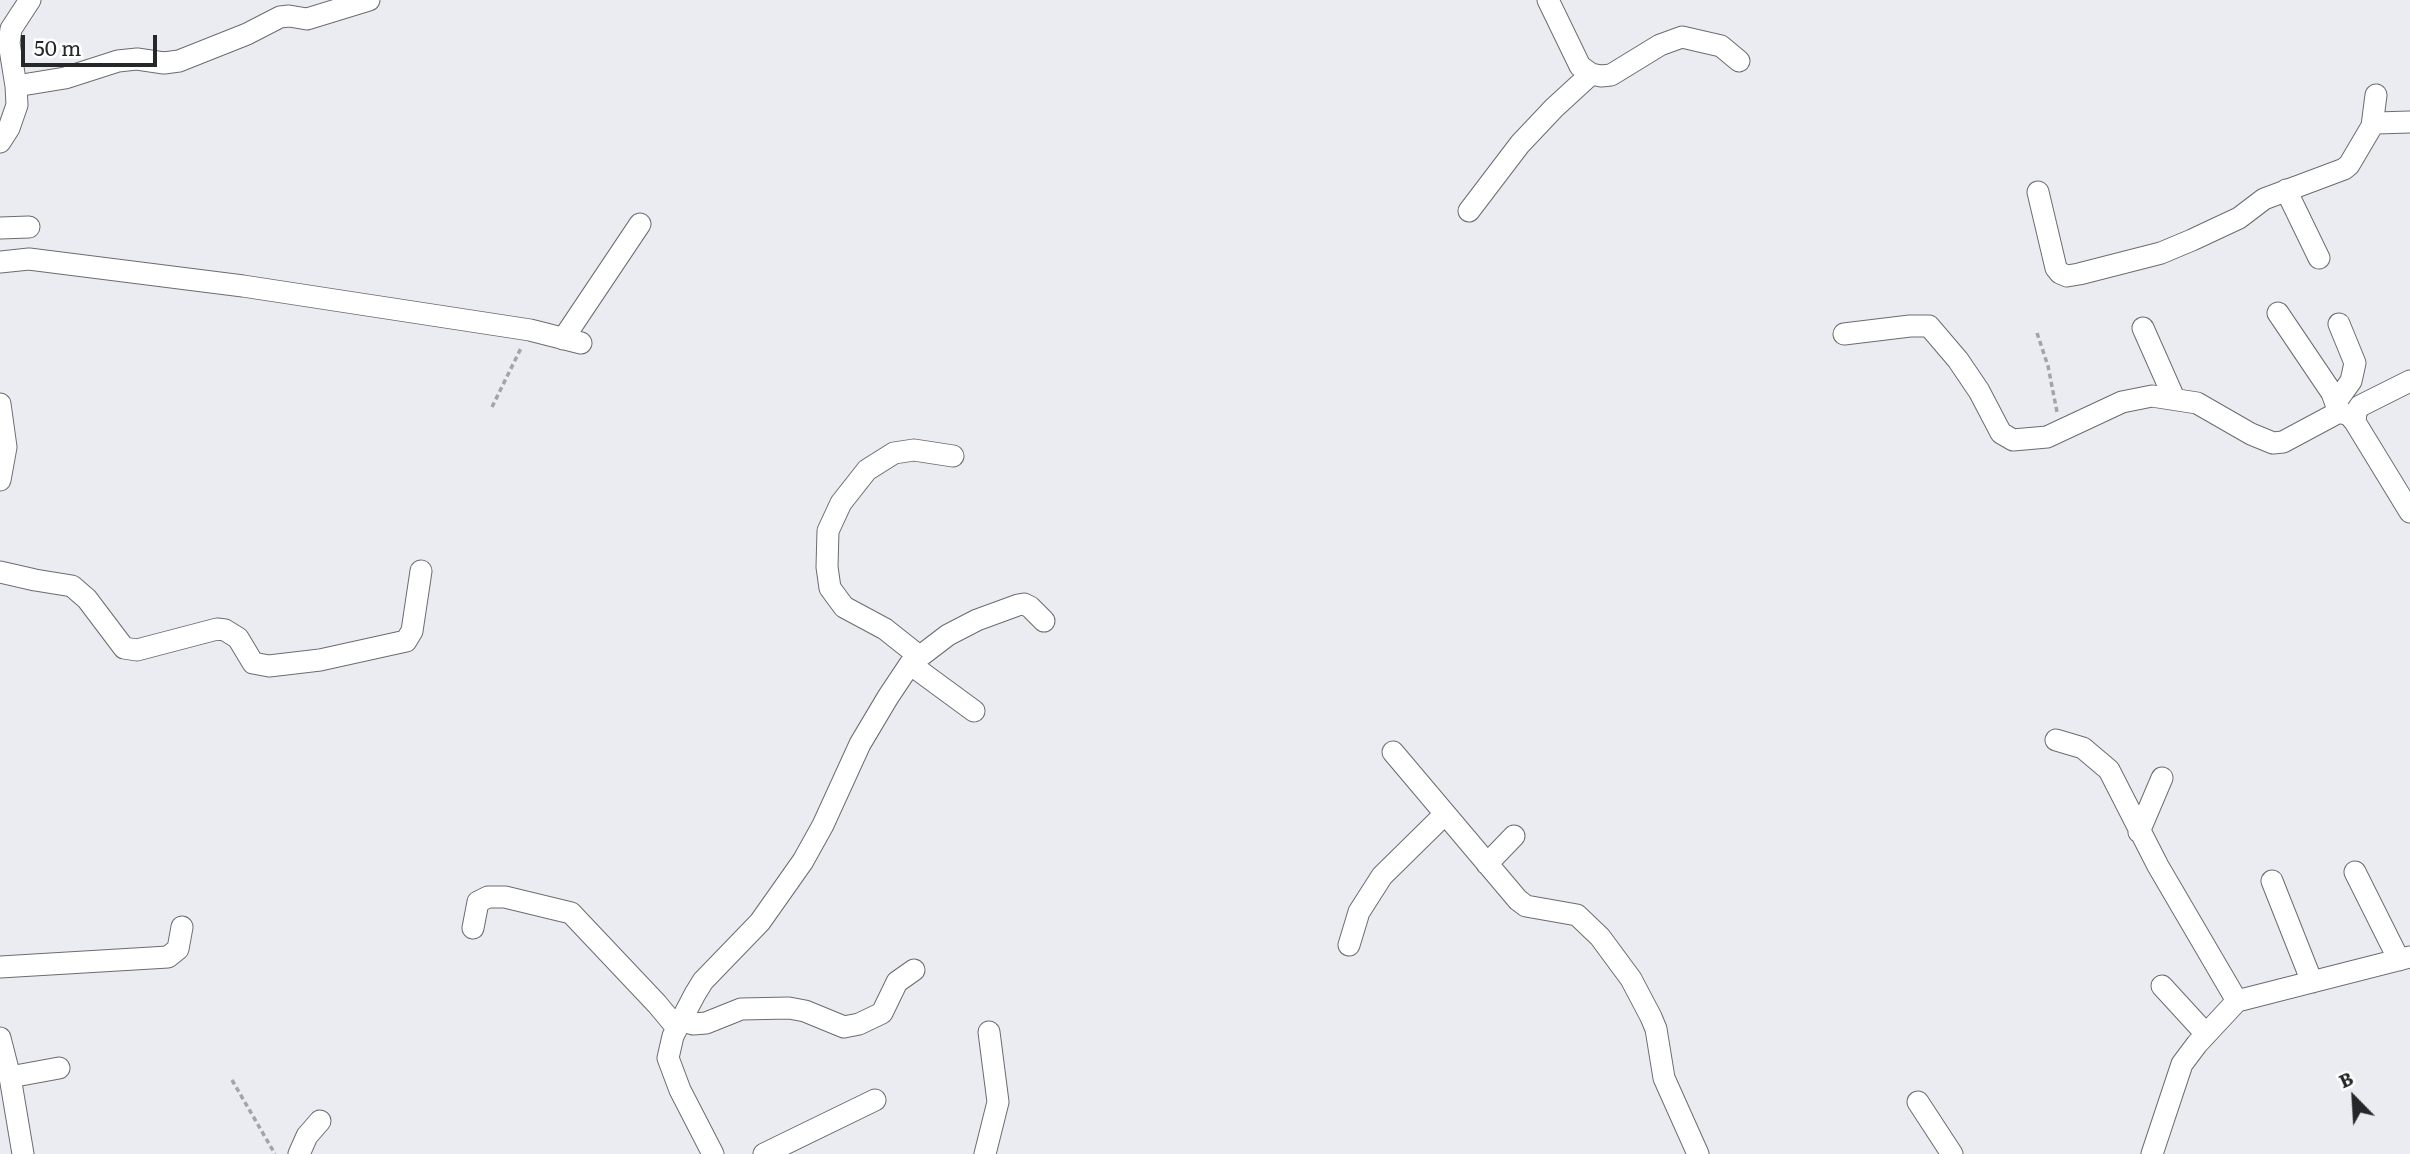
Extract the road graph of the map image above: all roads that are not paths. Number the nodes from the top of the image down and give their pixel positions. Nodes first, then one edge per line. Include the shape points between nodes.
1 (30, 0) edge
2 (369, 0) edge
3 (1549, 0) edge
4 (1739, 61) dead end
5 (1591, 74) junction
6 (16, 86) junction
7 (2376, 95) dead end
8 (2410, 122) edge
9 (2372, 126) junction
10 (0, 142) edge
11 (2286, 190) junction
12 (2038, 192) dead end
13 (1469, 211) dead end
14 (640, 224) dead end
15 (29, 227) dead end
16 (0, 228) edge
17 (2319, 258) dead end
18 (0, 262) edge
19 (2278, 313) dead end
20 (2339, 324) dead end
21 (2143, 328) dead end
22 (1844, 334) dead end
23 (2410, 381) edge
24 (2174, 398) junction
25 (0, 404) edge
26 (2343, 412) junction
27 (953, 456) dead end
28 (0, 480) edge
29 (2410, 512) edge
30 (421, 571) dead end
31 (0, 572) edge
32 (1044, 621) dead end
33 (915, 660) junction
34 (974, 710) dead end
35 (2056, 740) dead end
36 (1393, 752) dead end
37 (2162, 778) dead end
38 (1445, 814) junction
39 (2139, 832) junction
40 (1514, 836) dead end
41 (1488, 864) junction
42 (2355, 873) dead end
43 (2272, 881) dead end
44 (182, 928) dead end
45 (473, 928) dead end
46 (1349, 944) dead end
47 (2405, 958) edge
48 (0, 967) edge
49 (914, 971) dead end
50 (2312, 982) junction
51 (2162, 986) dead end
52 (2236, 1001) junction
53 (678, 1024) junction
54 (989, 1032) dead end
55 (2206, 1034) junction
56 (0, 1038) edge
57 (60, 1068) dead end
58 (10, 1077) junction
59 (875, 1100) dead end
60 (1917, 1102) dead end
61 (320, 1121) dead end
62 (23, 1154) edge
63 (299, 1154) edge
64 (713, 1154) edge
65 (764, 1154) edge
66 (985, 1154) edge
67 (1698, 1154) edge
68 (1952, 1154) edge
69 (2152, 1154) edge

1 - 6 street via 11,29
2 - 6 street via 307,19 280,17 179,61 118,61 65,78
3 - 5 street via 1580,66
4 - 5 street via 1721,46 1682,37 1611,75
5 - 13 street via 1520,144
6 - 10 street via 17,105
7 - 9 street
8 - 9 street
9 - 11 street via 2344,169
11 - 12 street via 2264,199 2239,218 2161,253 2067,276 2056,268
11 - 17 street
14 - 18 street via 572,341 530,330 243,286 29,259
15 - 16 street
19 - 26 street
20 - 26 street via 2355,363
21 - 24 street
22 - 24 street via 1929,326 1979,391 2001,433 2013,440 2047,437 2122,402 2152,396
23 - 26 street via 2356,412
24 - 26 street via 2197,403 2273,443
25 - 28 street via 6,447
26 - 29 street
27 - 33 street via 914,450 894,453 867,470 841,503 828,531 830,588 844,607 885,629
30 - 31 street via 412,631 406,642 269,666 253,663 238,638 217,629 137,650 124,648 72,586
32 - 33 street via 1030,607 1018,605 976,620
33 - 34 street
33 - 53 street via 860,744 803,861 760,922 703,981
35 - 39 street via 2083,748 2109,770
36 - 38 street
37 - 39 street
38 - 41 street
38 - 46 street via 1382,876 1359,912
39 - 52 street
40 - 41 street
41 - 67 street via 1526,905 1577,915 1631,979 1656,1029 1667,1088
42 - 47 street
43 - 50 street
44 - 48 street via 178,948 168,957
45 - 53 street via 478,902 488,897 571,913
47 - 50 street
49 - 53 street via 897,982 882,1013 859,1024 844,1027 789,1008 741,1009 706,1023
50 - 52 street
51 - 55 street
52 - 55 street
53 - 64 street via 668,1058 671,1070
54 - 66 street via 998,1102
55 - 69 street via 2182,1064
56 - 58 street
57 - 58 street
58 - 62 street
59 - 65 street
60 - 68 street
61 - 63 street

